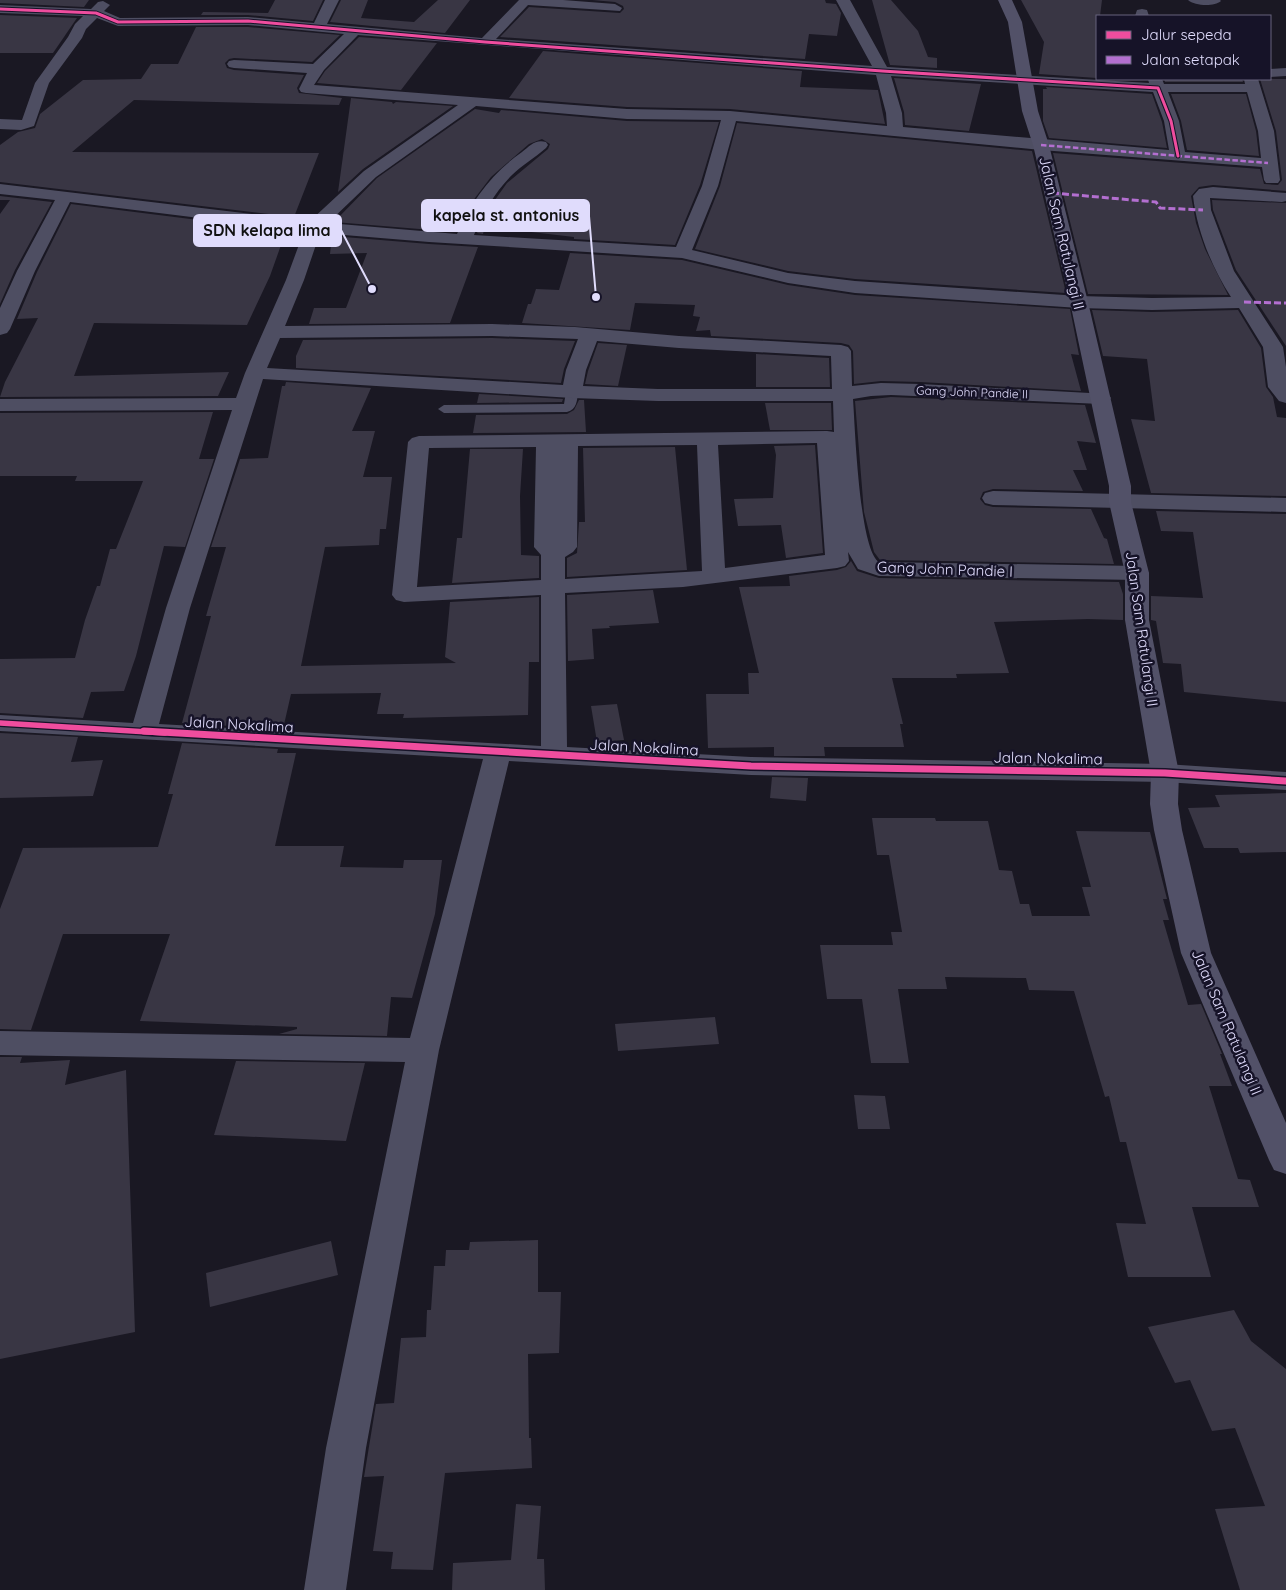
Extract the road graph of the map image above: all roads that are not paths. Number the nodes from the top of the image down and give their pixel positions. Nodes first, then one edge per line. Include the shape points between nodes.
1 (108, 0) edge
2 (332, 0) edge
3 (526, 0) edge
4 (843, 0) edge
5 (1005, 0) edge
6 (1195, 0) edge
7 (1214, 1) edge
8 (615, 8) dead end
9 (0, 9) edge
10 (96, 14) junction
11 (319, 27) junction
12 (356, 30) junction
13 (485, 42) junction
14 (234, 64) dead end
15 (317, 69) junction
16 (882, 71) junction
17 (1286, 72) edge
18 (1271, 73) edge
19 (1024, 79) junction
20 (1156, 83) edge
21 (1252, 83) edge
22 (472, 102) junction
23 (730, 116) junction
24 (0, 124) edge
25 (895, 130) junction
26 (540, 145) dead end
27 (1041, 145) junction
28 (1178, 156) junction
29 (1268, 163) junction
30 (0, 189) edge
31 (65, 196) junction
32 (1284, 198) edge
33 (314, 227) junction
34 (463, 239) junction
35 (682, 253) junction
36 (1079, 302) junction
37 (1244, 302) junction
38 (0, 329) edge
39 (274, 332) junction
40 (590, 334) junction
41 (255, 373) junction
42 (572, 392) junction
43 (844, 396) junction
44 (1286, 397) edge
45 (1101, 398) junction
46 (0, 404) edge
47 (245, 404) junction
48 (444, 409) dead end
49 (707, 438) junction
50 (557, 441) junction
51 (993, 498) dead end
52 (1120, 502) junction
53 (1286, 505) edge
54 (1137, 573) junction
55 (714, 576) junction
56 (552, 588) junction
57 (0, 723) edge
58 (144, 731) junction
59 (498, 752) junction
60 (554, 754) junction
61 (1165, 773) junction
62 (1286, 781) edge
63 (0, 1043) edge
64 (423, 1050) junction
65 (1286, 1160) edge
66 (325, 1590) edge

1 - 10 street
2 - 11 street
3 - 8 street
3 - 13 street
4 - 16 street
5 - 19 street, Jalan Sam Ratulangi II via 1015,22
6 - 7 street
9 - 10 street
10 - 11 street via 118,22 222,20
10 - 24 street via 80,27 42,83 30,122
11 - 12 street
12 - 13 street
12 - 15 street
13 - 16 street
14 - 15 street
15 - 22 street via 306,89
16 - 19 street
16 - 25 street via 894,112
17 - 18 street
19 - 20 street
19 - 27 street, Jalan Sam Ratulangi II
20 - 21 street
20 - 28 street via 1175,132
21 - 29 street via 1266,131
22 - 23 street via 626,114
22 - 33 street via 370,174
23 - 25 street
23 - 35 street via 723,152
25 - 27 street
26 - 34 street via 513,165 492,187
27 - 28 street
27 - 36 street, Jalan Sam Ratulangi II
28 - 29 street
29 - 32 street via 1274,190
30 - 31 street
31 - 33 street
31 - 38 street
32 - 37 street via 1213,192 1201,196 1220,258
33 - 34 street
33 - 39 street
34 - 35 street
35 - 36 street via 814,282
36 - 37 street
36 - 45 street, Jalan Sam Ratulangi II
37 - 44 street via 1270,340 1276,356 1276,381
39 - 40 street via 492,330
39 - 41 street
40 - 42 street via 576,370
40 - 43 street via 841,351
41 - 42 street, Gang John Pandie II
41 - 47 street
42 - 43 street, Gang John Pandie II
42 - 48 lane via 567,408
43 - 45 street, Gang John Pandie II via 865,390 895,390
43 - 54 street, Gang John Pandie I via 853,522 859,553 868,566
45 - 52 street, Jalan Sam Ratulangi II via 1120,486
46 - 47 street
47 - 58 street via 178,608
49 - 50 street
49 - 55 street
49 - 55 street via 827,437 837,561
50 - 56 street via 546,547 553,554
50 - 56 street via 419,442 404,595
51 - 52 street
52 - 53 street
52 - 54 street, Jalan Sam Ratulangi II
54 - 61 street, Jalan Sam Ratulangi II via 1140,639
55 - 56 street
56 - 60 street
57 - 58 street, Jalan Nokalima
58 - 59 street, Jalan Nokalima
59 - 60 street, Jalan Nokalima
59 - 64 street
60 - 61 street, Jalan Nokalima via 751,766
61 - 62 street, Jalan Nokalima
61 - 65 street, Jalan Sam Ratulangi II via 1164,804 1168,830 1196,953
63 - 64 street
64 - 66 street via 346,1448

